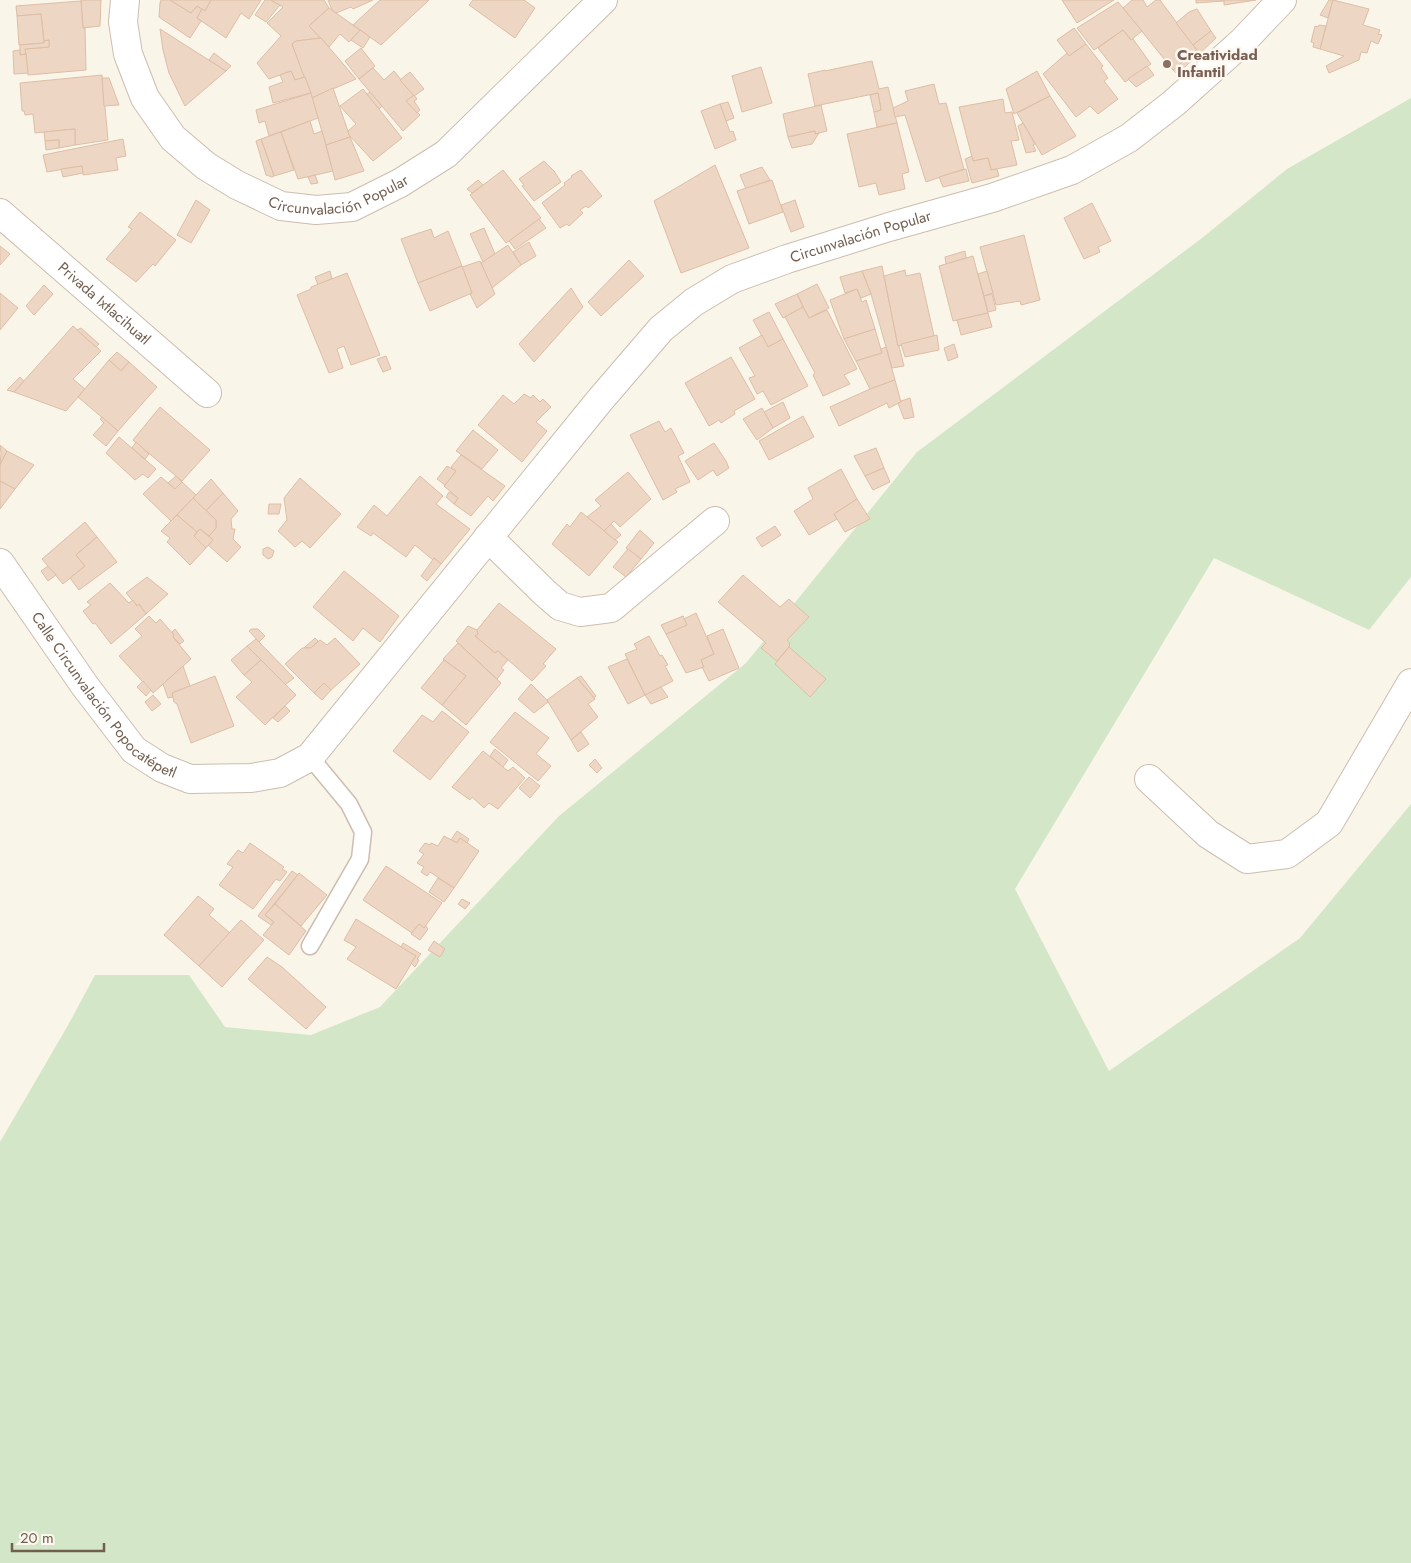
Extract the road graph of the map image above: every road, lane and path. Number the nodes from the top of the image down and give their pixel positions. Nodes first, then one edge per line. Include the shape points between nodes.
1 (125, 0) edge
2 (603, 0) edge
3 (1282, 0) edge
4 (0, 213) edge
5 (207, 393) dead end
6 (715, 521) dead end
7 (488, 537) junction
8 (0, 563) edge
9 (1411, 683) edge
10 (310, 757) junction
11 (1149, 779) dead end
12 (310, 946) dead end

1 - 2 street, Circunvalación Popular via 123,22 128,54 145,98 173,138 206,166 237,185 281,206 316,210 352,207 446,154
3 - 7 street, Circunvalación Popular via 1242,42 1174,103 1129,138 1072,170 992,198 787,259 732,279 694,302 661,329
4 - 5 street, Privada Ixtlacihuatl
6 - 7 street via 611,608 580,612 560,606
7 - 10 street, Calle Circunvalación Popocatépetl
8 - 10 street, Calle Circunvalación Popocatépetl via 134,750 162,768 190,779 251,778 280,773
9 - 11 street via 1329,823 1288,854 1246,859 1208,834
10 - 12 lane via 350,804 363,832 360,859

